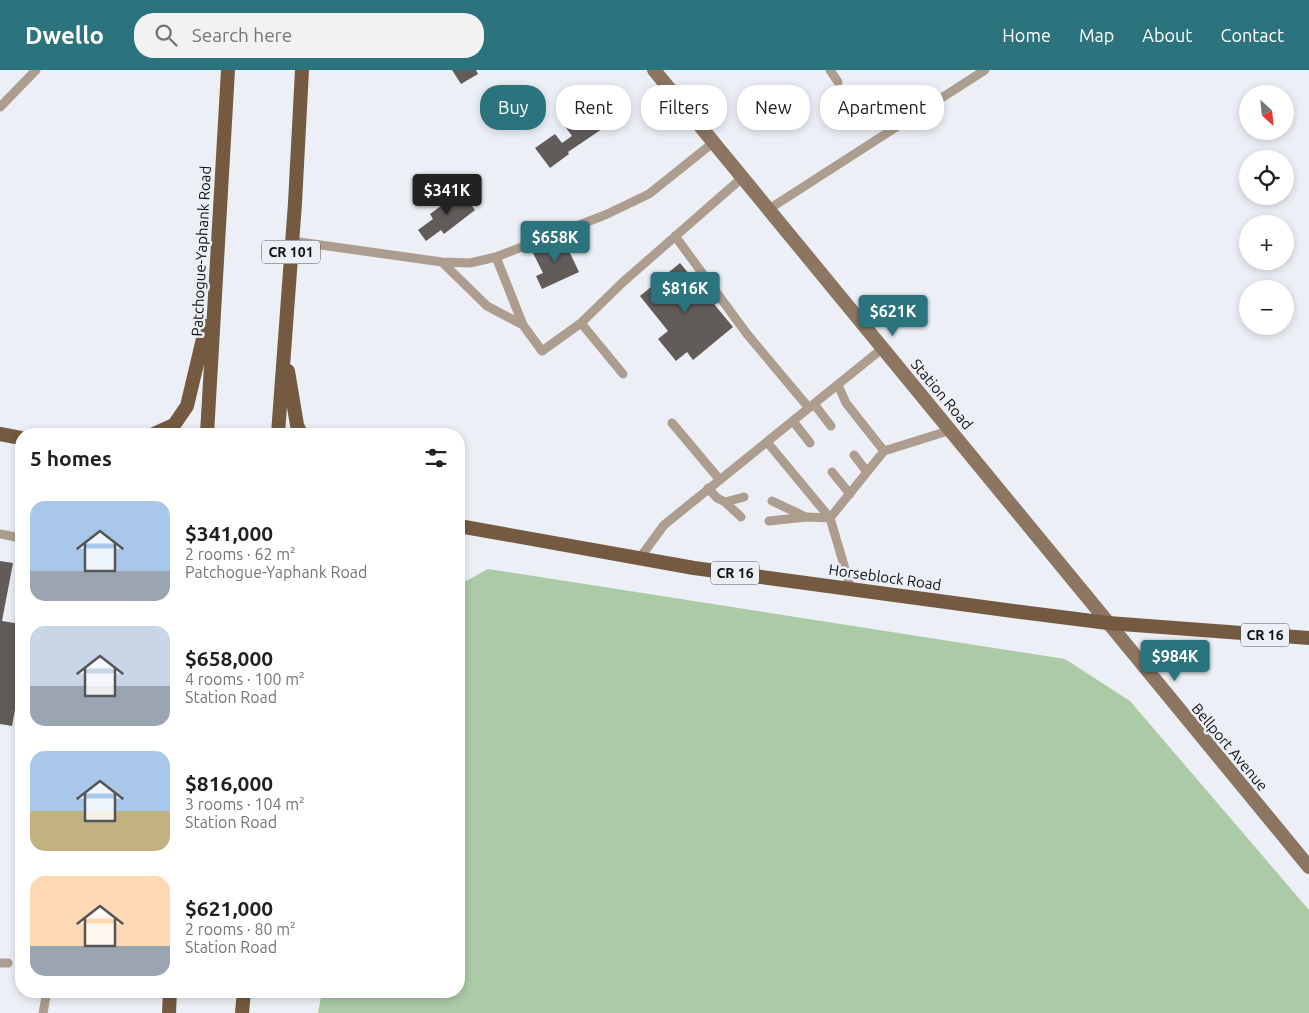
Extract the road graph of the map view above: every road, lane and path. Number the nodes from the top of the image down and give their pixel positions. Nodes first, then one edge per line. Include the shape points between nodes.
1 (36, 70) edge
2 (228, 70) edge
3 (302, 70) edge
4 (654, 70) edge
5 (830, 70) edge
6 (985, 70) edge
7 (838, 82) dead end
8 (0, 107) edge
9 (714, 142) junction
10 (743, 177) junction
11 (769, 209) junction
12 (676, 236) junction
13 (292, 241) junction
14 (496, 257) junction
15 (442, 262) junction
16 (215, 289) junction
17 (581, 323) junction
18 (523, 325) junction
19 (883, 348) junction
20 (284, 349) junction
21 (622, 374) dead end
22 (838, 385) junction
23 (812, 406) junction
24 (793, 421) junction
25 (672, 423) dead end
26 (831, 426) dead end
27 (167, 428) edge
28 (206, 428) edge
29 (278, 428) edge
30 (298, 428) edge
31 (951, 430) junction
32 (767, 442) junction
33 (810, 444) dead end
34 (884, 451) junction
35 (854, 455) dead end
36 (832, 472) dead end
37 (867, 472) junction
38 (720, 480) junction
39 (708, 488) junction
40 (850, 494) junction
41 (744, 497) dead end
42 (772, 501) dead end
43 (724, 502) junction
44 (741, 517) dead end
45 (807, 517) junction
46 (830, 518) junction
47 (769, 521) dead end
48 (465, 527) edge
49 (0, 534) edge
50 (15, 537) edge
51 (640, 559) junction
52 (851, 589) junction
53 (1108, 623) junction
54 (1309, 638) edge
55 (1309, 867) edge
56 (46, 998) edge
57 (170, 998) edge
58 (243, 998) edge
59 (43, 1013) edge
60 (169, 1013) edge
61 (242, 1013) edge

1 - 8 lane
2 - 16 main road, Patchogue-Yaphank Road
3 - 13 main road, CR 101
4 - 9 main road, Station Road
5 - 7 lane
6 - 11 lane
9 - 10 main road, Station Road
9 - 14 lane via 649,194 605,215
10 - 11 main road, Station Road
10 - 12 lane
11 - 19 main road, Station Road
12 - 17 lane
12 - 23 lane via 747,334
13 - 15 lane
13 - 20 main road, CR 101
14 - 15 lane via 470,262
14 - 18 lane
15 - 18 lane via 487,306
16 - 27 main road via 187,406 174,425
16 - 28 main road, Patchogue-Yaphank Road
17 - 18 lane via 542,351
17 - 21 lane
19 - 22 lane
19 - 31 main road, Station Road
20 - 29 main road, CR 101
20 - 30 main road
22 - 23 lane
22 - 34 lane via 846,404
23 - 24 lane
23 - 26 lane
24 - 32 lane
24 - 33 lane
25 - 38 lane
31 - 34 lane
31 - 53 main road, Station Road
32 - 38 lane
32 - 46 lane
34 - 37 lane
35 - 37 lane
36 - 40 lane
37 - 40 lane
38 - 39 lane
39 - 43 lane
39 - 51 lane via 664,525
40 - 46 lane
41 - 43 lane
42 - 45 lane
43 - 44 lane
45 - 46 lane
45 - 47 lane
46 - 52 lane
48 - 51 main road, Horseblock Road / CR 16
49 - 50 lane
51 - 52 main road, Horseblock Road / CR 16
52 - 53 main road, Horseblock Road / CR 16
53 - 54 main road, Horseblock Road / CR 16
53 - 55 main road, Bellport Avenue
56 - 59 lane
57 - 60 main road
58 - 61 main road

